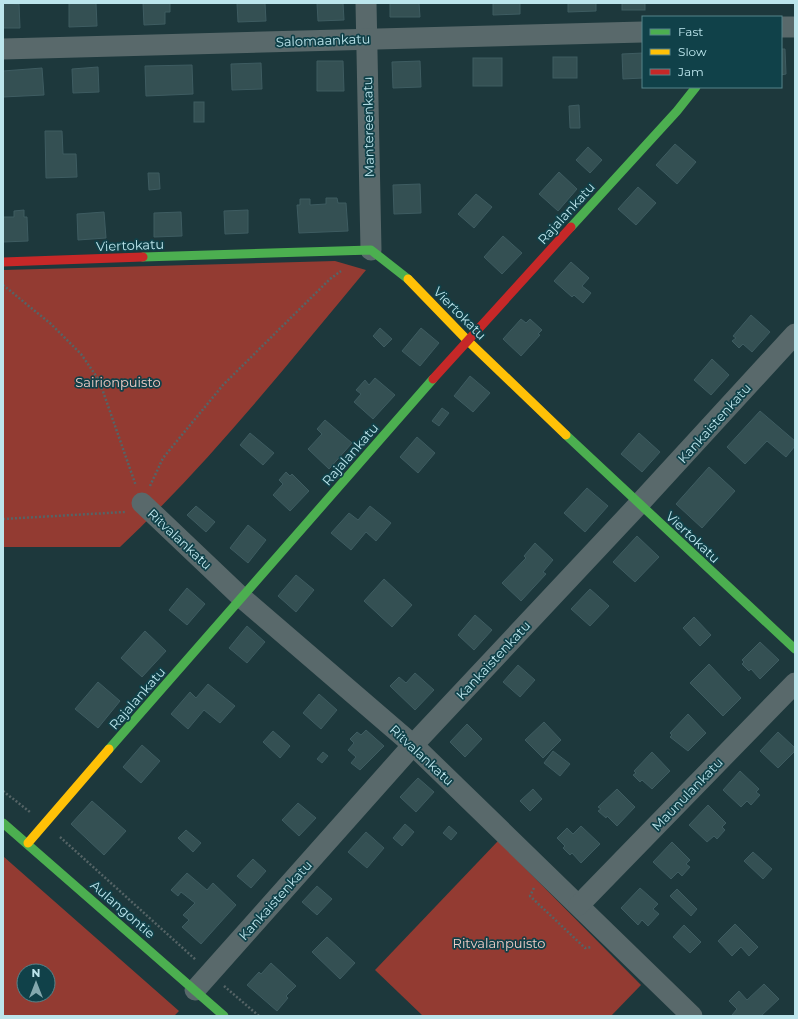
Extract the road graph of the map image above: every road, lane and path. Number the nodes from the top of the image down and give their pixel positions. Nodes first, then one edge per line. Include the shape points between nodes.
1 (366, 3) edge
2 (782, 27) edge
3 (795, 27) edge
4 (642, 32) edge
5 (366, 39) junction
6 (3, 49) edge
7 (695, 88) edge
8 (371, 250) junction
9 (3, 262) edge
10 (3, 285) edge
11 (795, 334) edge
12 (468, 340) junction
13 (142, 503) junction
14 (640, 504) junction
15 (3, 519) edge
16 (241, 597) junction
17 (795, 649) edge
18 (795, 683) edge
19 (413, 746) junction
20 (3, 791) edge
21 (3, 822) edge
22 (45, 825) junction
23 (28, 843) junction
24 (579, 905) junction
25 (211, 973) junction
26 (195, 990) junction
27 (224, 1016) edge
28 (259, 1016) edge
29 (692, 1016) edge

1 - 5 street, Mantereenkatu
2 - 3 street
4 - 5 street, Salomaankatu
5 - 6 street, Salomaankatu
5 - 8 street, Mantereenkatu
7 - 12 street, Rajalankatu
8 - 9 street, Viertokatu
8 - 12 street, Viertokatu via 414,284
8 - 13 path via 330,279 223,385 163,458
10 - 13 path via 52,324 81,354 99,380
11 - 14 street, Kankaistenkatu
12 - 14 street, Viertokatu
12 - 16 street, Rajalankatu
13 - 15 path via 128,512
13 - 16 street, Ritvalankatu
14 - 17 street, Viertokatu
14 - 19 street, Kankaistenkatu
16 - 19 street, Ritvalankatu
16 - 22 street, Rajalankatu
18 - 24 street, Maunulankatu
19 - 24 street, Ritvalankatu
19 - 25 street, Kankaistenkatu
20 - 22 path
21 - 23 street, Aulangontie
22 - 23 street, Rajalankatu
22 - 25 path
23 - 26 street, Aulangontie
24 - 29 street, Ritvalankatu
25 - 26 street, Kankaistenkatu
25 - 28 path
26 - 27 street, Aulangontie

